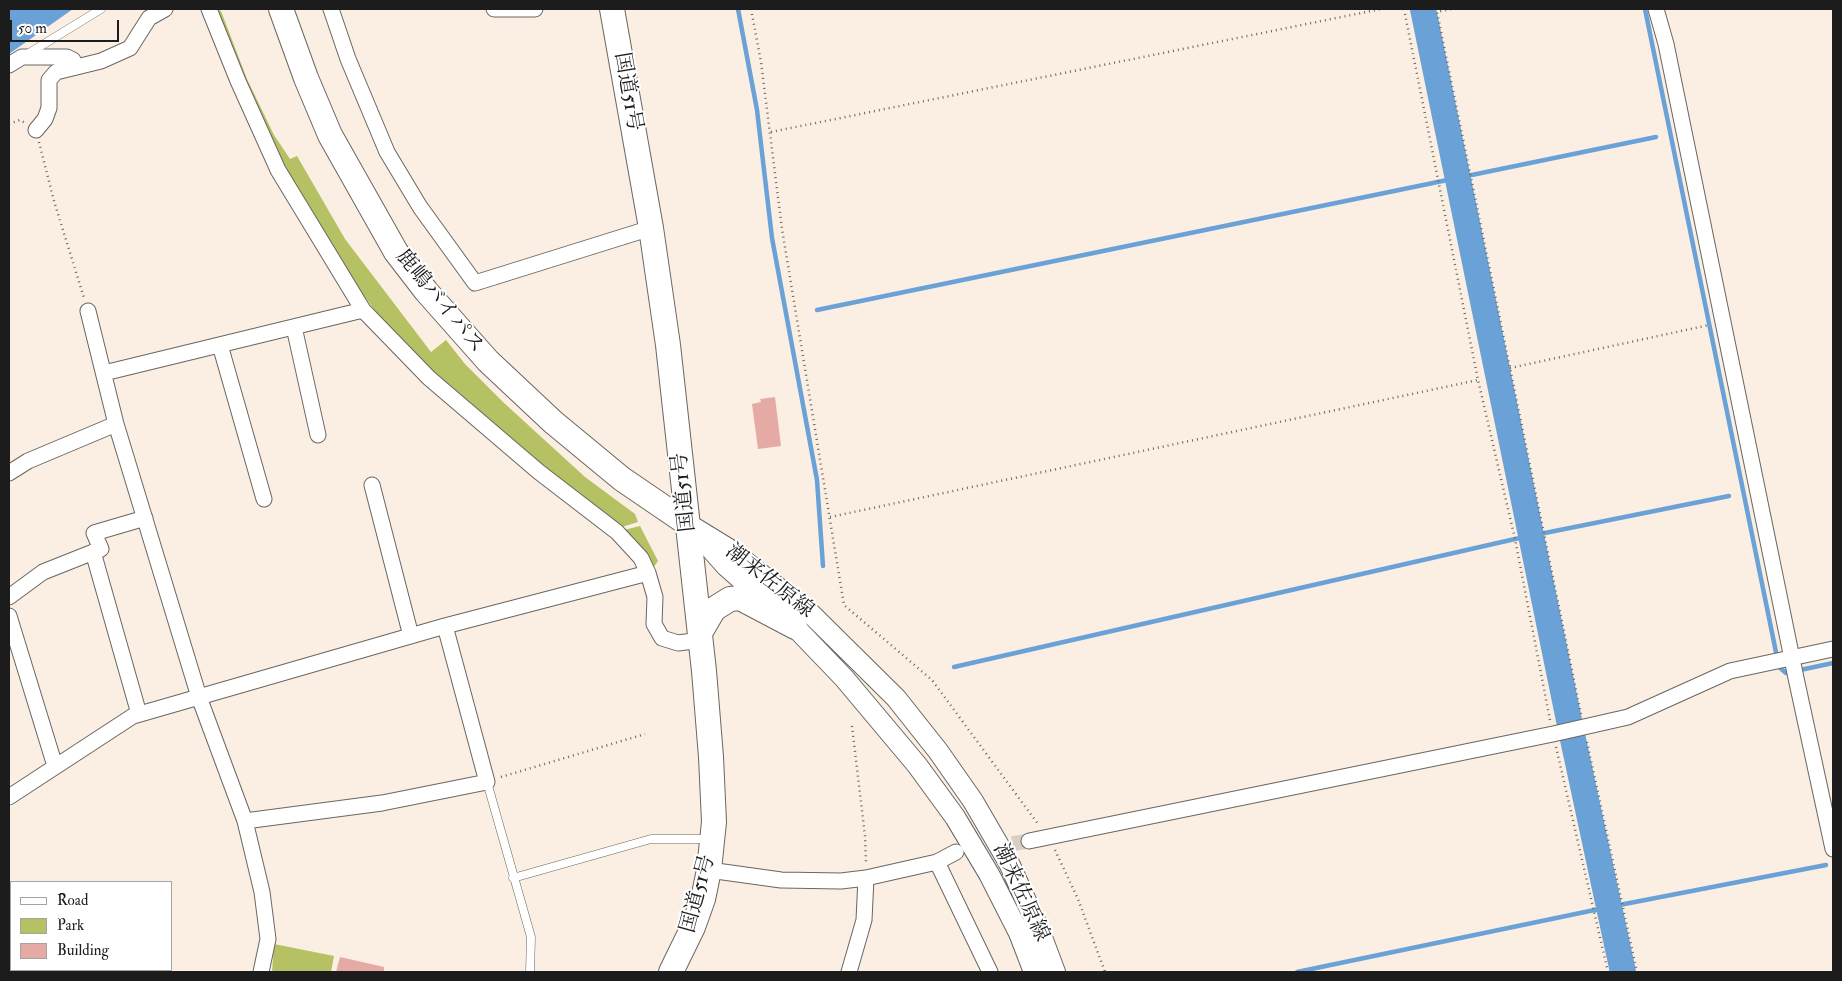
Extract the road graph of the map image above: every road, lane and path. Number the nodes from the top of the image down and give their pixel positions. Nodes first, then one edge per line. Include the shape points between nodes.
1 (101, 9) edge
2 (165, 9) edge
3 (209, 9) edge
4 (281, 9) edge
5 (331, 9) edge
6 (494, 9) edge
7 (535, 9) edge
8 (612, 9) edge
9 (751, 9) edge
10 (1381, 9) edge
11 (1404, 9) edge
12 (1451, 9) edge
13 (1656, 9) edge
14 (22, 57) junction
15 (9, 65) edge
16 (76, 67) junction
17 (9, 124) edge
18 (36, 130) junction
19 (771, 132) junction
20 (651, 228) junction
21 (363, 310) junction
22 (88, 311) joint
23 (1704, 326) dead end
24 (294, 327) junction
25 (220, 345) junction
26 (1510, 368) junction
27 (104, 373) junction
28 (1478, 380) junction
29 (116, 424) junction
30 (318, 435) dead end
31 (9, 472) edge
32 (372, 485) dead end
33 (264, 499) dead end
34 (830, 517) junction
35 (145, 518) junction
36 (688, 524) junction
37 (93, 552) junction
38 (648, 572) junction
39 (9, 597) edge
40 (9, 618) edge
41 (445, 626) junction
42 (795, 627) junction
43 (411, 636) junction
44 (700, 637) junction
45 (1833, 649) edge
46 (14, 651) edge
47 (1787, 665) junction
48 (199, 697) junction
49 (139, 714) junction
50 (852, 726) dead end
51 (1582, 727) junction
52 (645, 734) dead end
53 (1555, 734) junction
54 (55, 766) junction
55 (487, 782) junction
56 (9, 797) edge
57 (244, 821) junction
58 (1049, 838) junction
59 (713, 839) junction
60 (1029, 841) tunnel mouth
61 (1833, 849) edge
62 (956, 852) tunnel mouth
63 (936, 862) junction
64 (709, 870) junction
65 (513, 878) junction
66 (866, 878) junction
67 (261, 972) edge
68 (530, 972) edge
69 (671, 972) edge
70 (849, 972) edge
71 (990, 972) edge
72 (1034, 972) edge
73 (1055, 972) edge
74 (1105, 972) edge
75 (1608, 972) edge
76 (1637, 972) edge

1 - 14 lane
2 - 16 street via 149,18 130,48
3 - 21 street via 278,170
4 - 36 highway, 鹿嶋バイパス via 330,135 396,252 426,291 488,361 553,422 622,479
5 - 20 street via 348,60 387,152 426,215 475,283
6 - 7 street
8 - 20 highway, 国道51号
9 - 19 path
10 - 19 path
11 - 28 path
12 - 26 path via 1437,12
13 - 47 street via 1666,44
14 - 15 street
14 - 16 street via 67,57
16 - 18 street via 56,72 49,80 49,108
17 - 18 path via 20,120
18 - 22 path
19 - 34 path via 782,229
20 - 36 highway, 国道51号
21 - 24 street
21 - 38 street via 436,385 539,472 617,532 641,558
22 - 27 street
23 - 26 path
24 - 25 street
24 - 30 street
25 - 27 street
25 - 33 street
26 - 51 path
27 - 29 street
28 - 34 path
28 - 53 path
29 - 31 street via 28,460
29 - 35 street
32 - 43 street
34 - 58 path via 844,605 932,680
35 - 37 street via 94,533 101,549
35 - 48 street
36 - 42 main road, 潮来佐原線 via 726,566
36 - 44 highway, 国道51号
36 - 73 main road, 潮来佐原線 via 732,550 812,614 896,698 938,751 1009,863
37 - 39 street via 43,572
37 - 49 street
38 - 41 street
38 - 44 street via 655,597 654,624 657,632 662,638 678,643
40 - 46 street
41 - 43 street
41 - 55 street
42 - 44 highway via 740,598 730,599 714,609
42 - 72 main road, 潮来佐原線 via 880,719 955,817 989,874 1019,933
43 - 48 street
44 - 59 highway, 国道51号 via 711,757
45 - 47 street
46 - 54 street
47 - 51 street via 1730,671 1628,717
47 - 61 street
48 - 49 street
48 - 57 street
49 - 54 street
50 - 66 path via 865,836
51 - 53 street
51 - 76 path
52 - 55 path
53 - 58 street
53 - 75 path
54 - 56 street
55 - 57 street via 382,803
55 - 65 lane
57 - 67 street via 262,892 268,939
58 - 60 street
58 - 74 path via 1078,899
59 - 64 highway, 国道51号
59 - 65 lane via 651,839
62 - 63 street
63 - 66 street
63 - 71 street
64 - 66 street via 781,880
64 - 69 highway, 国道51号 via 693,928
65 - 68 lane via 531,937
66 - 70 street via 864,920

